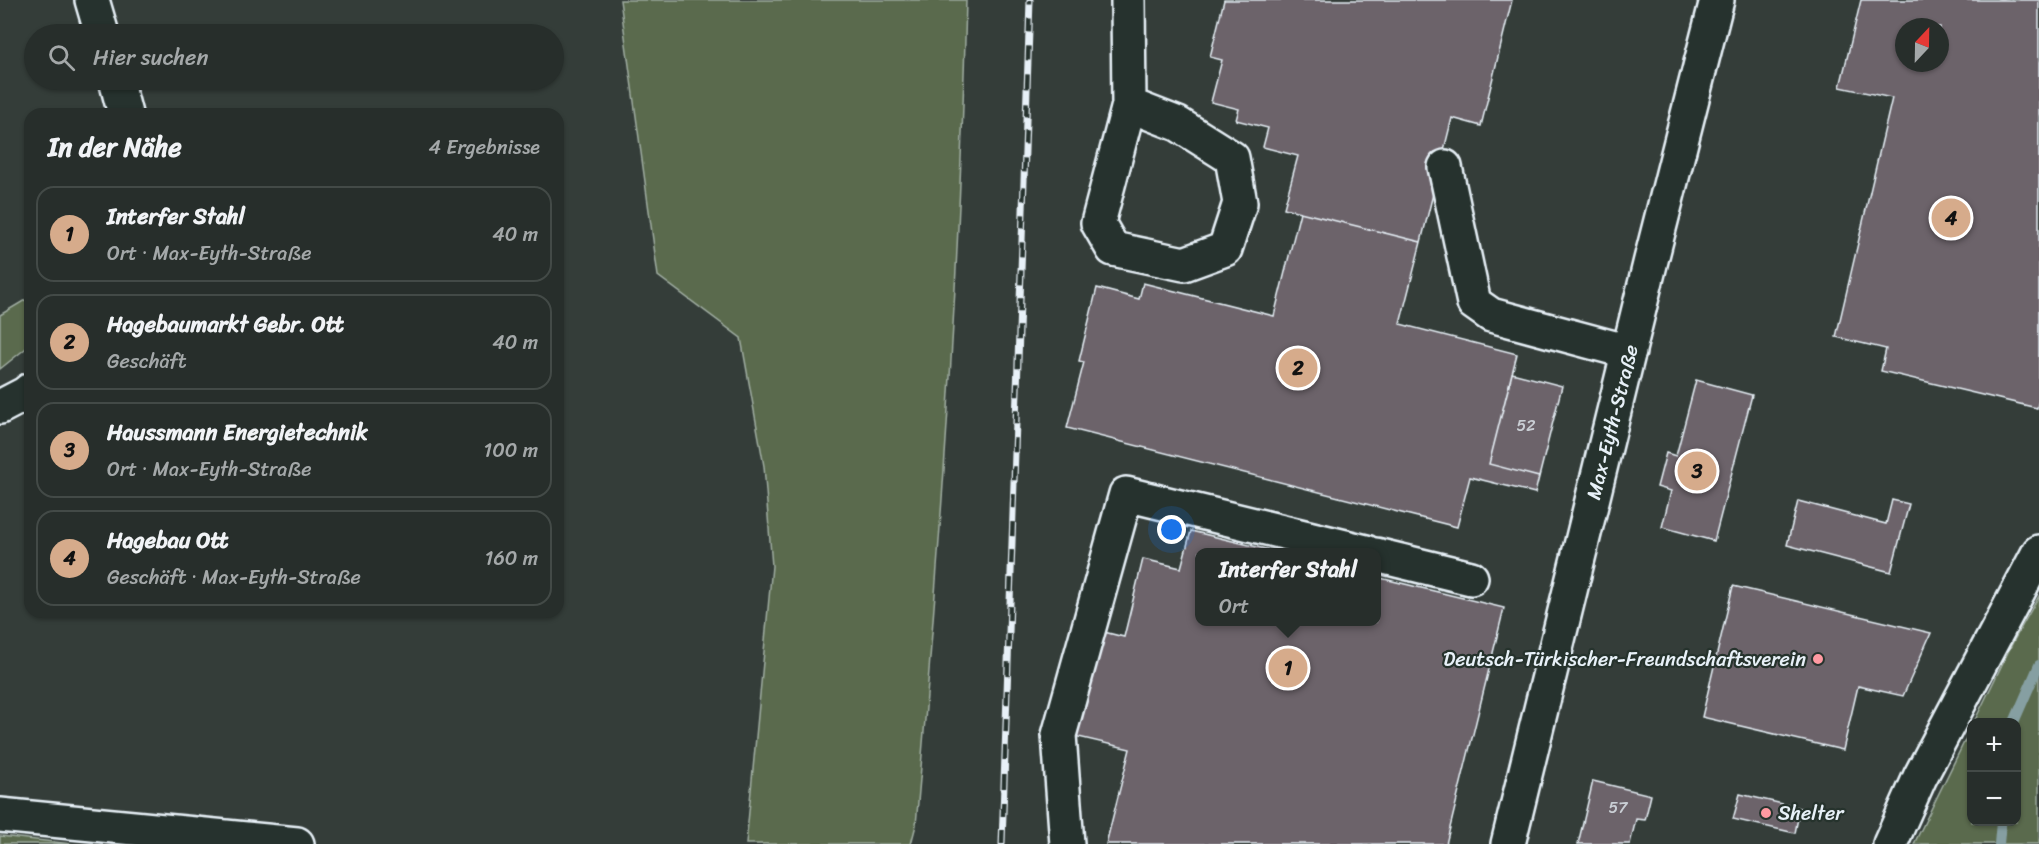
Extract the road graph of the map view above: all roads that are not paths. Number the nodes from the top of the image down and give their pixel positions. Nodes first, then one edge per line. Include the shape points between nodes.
1 (92, 0) edge
2 (1128, 0) edge
3 (1717, 0) edge
4 (99, 24) edge
5 (119, 90) edge
6 (1129, 105) junction
7 (123, 108) edge
8 (1445, 167) dead end
9 (1629, 352) junction
10 (24, 395) edge
11 (0, 407) edge
12 (1349, 548) edge
13 (2039, 552) edge
14 (1381, 556) edge
15 (1471, 578) dead end
16 (0, 815) edge
17 (297, 844) edge
18 (1067, 844) edge
19 (1508, 844) edge
20 (1890, 844) edge

1 - 4 street
2 - 6 street
3 - 9 street, Max-Eyth-Straße
5 - 7 street
6 - 6 street via 1098,223 1113,249 1184,264 1225,249 1240,203 1232,158 1178,124
8 - 9 street via 1474,303 1491,315
9 - 19 street, Max-Eyth-Straße
10 - 11 street
12 - 18 street via 1126,494 1059,735
13 - 20 street via 1920,777
14 - 15 street
16 - 17 street

